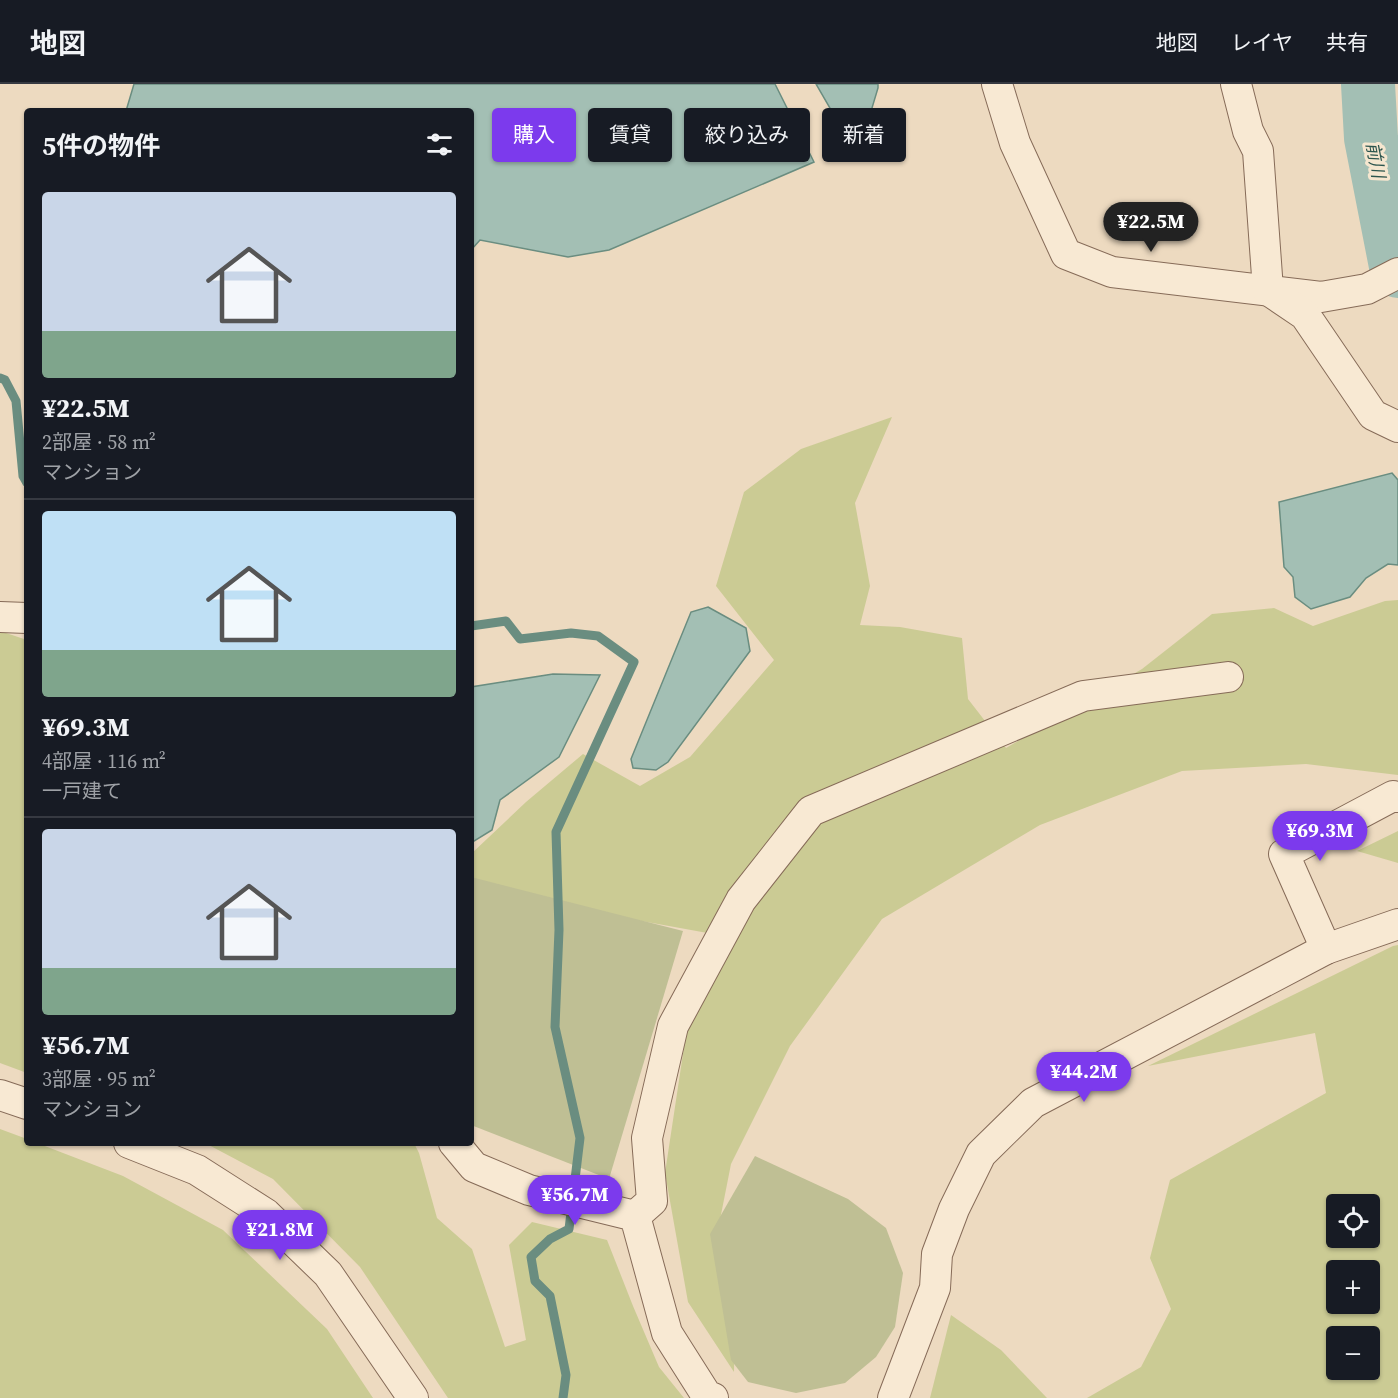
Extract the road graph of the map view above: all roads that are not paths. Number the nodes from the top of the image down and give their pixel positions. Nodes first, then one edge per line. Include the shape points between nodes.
1 (997, 84) edge
2 (1236, 84) edge
3 (1398, 273) edge
4 (1268, 290) junction
5 (1398, 427) edge
6 (0, 616) edge
7 (24, 618) edge
8 (1228, 677) dead end
9 (1398, 797) edge
10 (1398, 924) edge
11 (1326, 949) junction
12 (0, 1095) edge
13 (24, 1103) edge
14 (137, 1146) edge
15 (456, 1146) edge
16 (634, 1216) junction
17 (892, 1397) edge
18 (413, 1398) edge
19 (713, 1398) edge

1 - 4 street via 1015,143 1066,254 1112,273
2 - 4 street via 1248,131 1258,151
3 - 4 street via 1367,289 1321,297
4 - 5 street via 1305,315 1373,415
6 - 7 street
8 - 16 street via 1083,696 812,811 741,900 673,1026 647,1138 651,1201
9 - 11 street via 1393,796 1284,854
10 - 11 street
11 - 17 street via 1033,1103 981,1154 937,1254 935,1288
12 - 13 street
14 - 18 street via 197,1170 266,1214 328,1274
15 - 16 street via 474,1167 529,1190
16 - 19 street via 667,1333 707,1395

